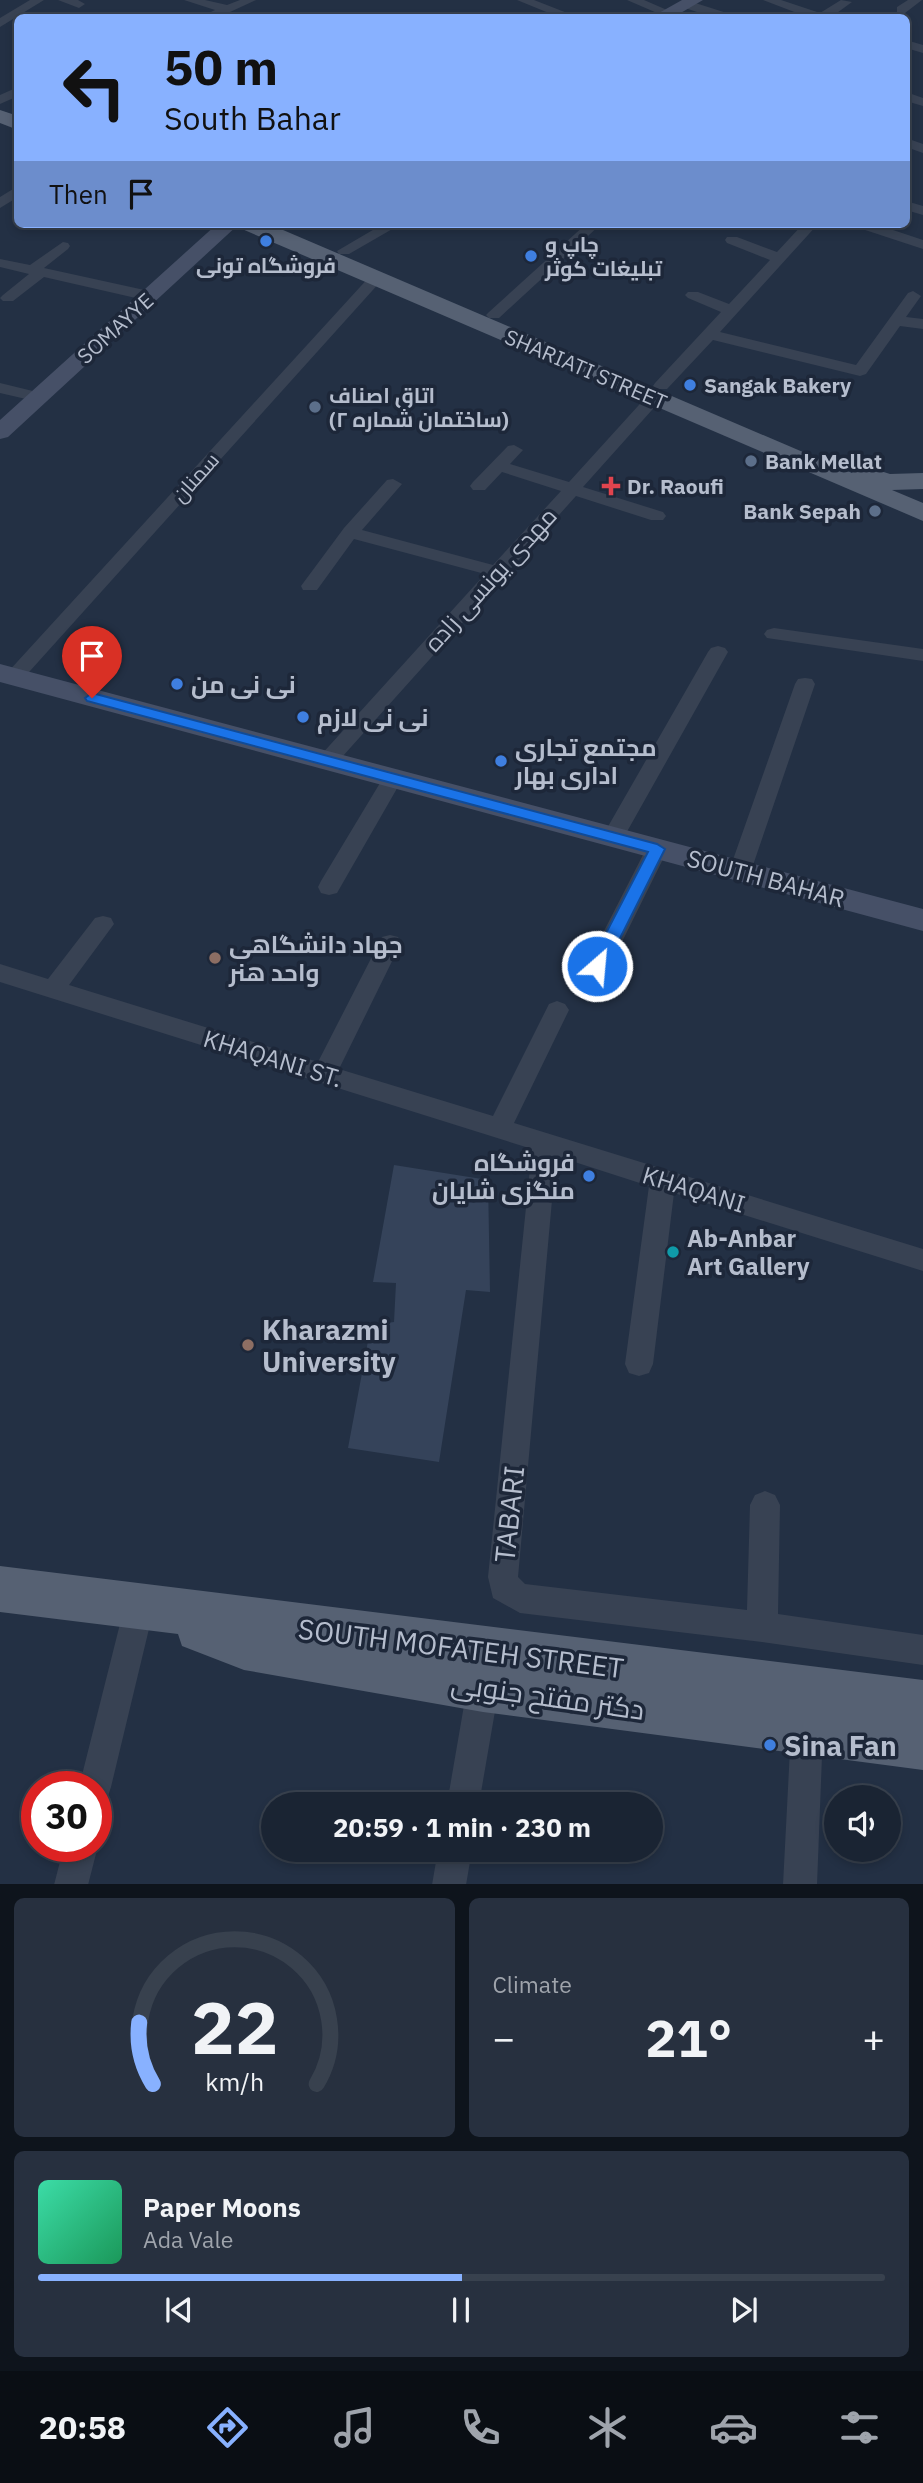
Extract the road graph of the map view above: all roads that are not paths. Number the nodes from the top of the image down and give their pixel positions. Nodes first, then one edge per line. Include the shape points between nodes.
1 (38, 0) edge
2 (64, 0) edge
3 (190, 0) edge
4 (250, 0) edge
5 (523, 0) edge
6 (633, 0) edge
7 (769, 0) edge
8 (916, 0) edge
9 (691, 2) edge
10 (788, 2) edge
11 (846, 2) dead end
12 (79, 4) dead end
13 (228, 9) junction
14 (901, 10) dead end
15 (15, 14) edge
16 (217, 14) edge
17 (563, 14) edge
18 (661, 14) edge
19 (665, 14) edge
20 (720, 14) edge
21 (816, 14) edge
22 (828, 14) edge
23 (14, 193) edge
24 (0, 204) edge
25 (225, 228) edge
26 (259, 228) edge
27 (291, 228) edge
28 (387, 228) edge
29 (590, 228) edge
30 (807, 228) edge
31 (873, 228) edge
32 (732, 240) dead end
33 (923, 245) edge
34 (62, 246) dead end
35 (344, 251) junction
36 (779, 258) junction
37 (0, 263) edge
38 (37, 271) junction
39 (376, 278) junction
40 (693, 295) dead end
41 (149, 296) junction
42 (913, 296) dead end
43 (8, 298) dead end
44 (731, 310) junction
45 (494, 315) junction
46 (895, 321) junction
47 (923, 324) edge
48 (709, 334) junction
49 (0, 388) edge
50 (657, 392) junction
51 (39, 397) junction
52 (0, 432) edge
53 (514, 450) dead end
54 (500, 466) junction
55 (923, 481) edge
56 (393, 484) dead end
57 (479, 486) dead end
58 (572, 489) junction
59 (923, 513) edge
60 (643, 531) dead end
61 (350, 532) junction
62 (497, 572) junction
63 (310, 586) dead end
64 (774, 634) dead end
65 (718, 652) dead end
66 (923, 655) edge
67 (7, 675) edge
68 (805, 684) dead end
69 (327, 761) junction
70 (393, 778) junction
71 (613, 837) junction
72 (657, 849) junction
73 (740, 871) junction
74 (329, 887) dead end
75 (923, 920) edge
76 (103, 924) dead end
77 (390, 943) dead end
78 (597, 966) dead end
79 (0, 973) edge
80 (53, 989) junction
81 (557, 1010) dead end
82 (324, 1074) junction
83 (499, 1128) junction
84 (545, 1142) junction
85 (663, 1179) junction
86 (923, 1260) edge
87 (639, 1364) dead end
88 (765, 1505) dead end
89 (0, 1589) edge
90 (139, 1608) junction
91 (762, 1628) junction
92 (923, 1650) edge
93 (483, 1688) junction
94 (923, 1704) edge
95 (807, 1730) junction
96 (923, 1745) edge
97 (99, 1771) edge
98 (465, 1792) edge
99 (77, 1862) edge
100 (453, 1862) edge
101 (71, 1884) edge
102 (449, 1884) edge
103 (800, 1884) edge

1 - 15 street
2 - 12 street
3 - 13 street
4 - 13 street
5 - 17 street
6 - 18 street
7 - 10 street
8 - 14 street
9 - 19 main road
9 - 20 street
10 - 21 street
11 - 22 street
13 - 16 street
23 - 24 street
25 - 41 main road, SOMAYYE
26 - 39 main road, SHARIATI STREET
27 - 35 main road, SHARIATI STREET
28 - 35 street
29 - 45 street
30 - 36 street, مهدی یونسی زاده
31 - 33 street
32 - 36 street
34 - 38 street
35 - 45 main road, SHARIATI STREET
36 - 44 street, مهدی یونسی زاده
37 - 38 street
38 - 41 street
38 - 43 street
39 - 50 main road, SHARIATI STREET
39 - 67 street, سمنان
40 - 44 street
41 - 51 main road, SOMAYYE
42 - 46 street
44 - 48 street, مهدی یونسی زاده
45 - 50 main road, SHARIATI STREET
46 - 47 street
46 - 48 street via 860,371
48 - 50 street, مهدی یونسی زاده
49 - 51 street
50 - 55 main road, SHARIATI STREET via 878,479
50 - 58 street, مهدی یونسی زاده
50 - 59 main road, SHARIATI STREET
51 - 52 main road, SOMAYYE
53 - 54 street
54 - 57 street
54 - 58 street
56 - 61 street
58 - 60 street via 662,510
58 - 62 street, مهدی یونسی زاده
61 - 62 street
61 - 63 street
62 - 69 street, مهدی یونسی زاده
64 - 66 street
65 - 71 street
67 - 69 main road, SOUTH BAHAR
68 - 73 street
69 - 70 main road, SOUTH BAHAR
70 - 71 main road, SOUTH BAHAR
70 - 74 street
71 - 72 main road, SOUTH BAHAR
72 - 73 main road, SOUTH BAHAR
72 - 78 street
73 - 75 main road, SOUTH BAHAR
76 - 80 street
77 - 82 street
79 - 80 street, KHAQANI ST.
80 - 82 street, KHAQANI ST.
81 - 83 street
82 - 83 street, KHAQANI ST.
83 - 84 street, KHAQANI ST.
84 - 85 street, KHAQANI
84 - 91 street, TABARI via 505,1587 528,1599
85 - 86 street, KHAQANI
85 - 87 street
88 - 91 street
89 - 90 main road, SOUTH MOFATEH STREET
90 - 93 main road, دکتر مفتح جنوبی via 244,1646
90 - 94 main road, SOUTH MOFATEH STREET
90 - 97 street
91 - 92 street, TABARI
93 - 95 main road, دکتر مفتح جنوبی
93 - 98 street
95 - 96 main road, دکتر مفتح جنوبی
95 - 103 street
99 - 101 street
100 - 102 street

